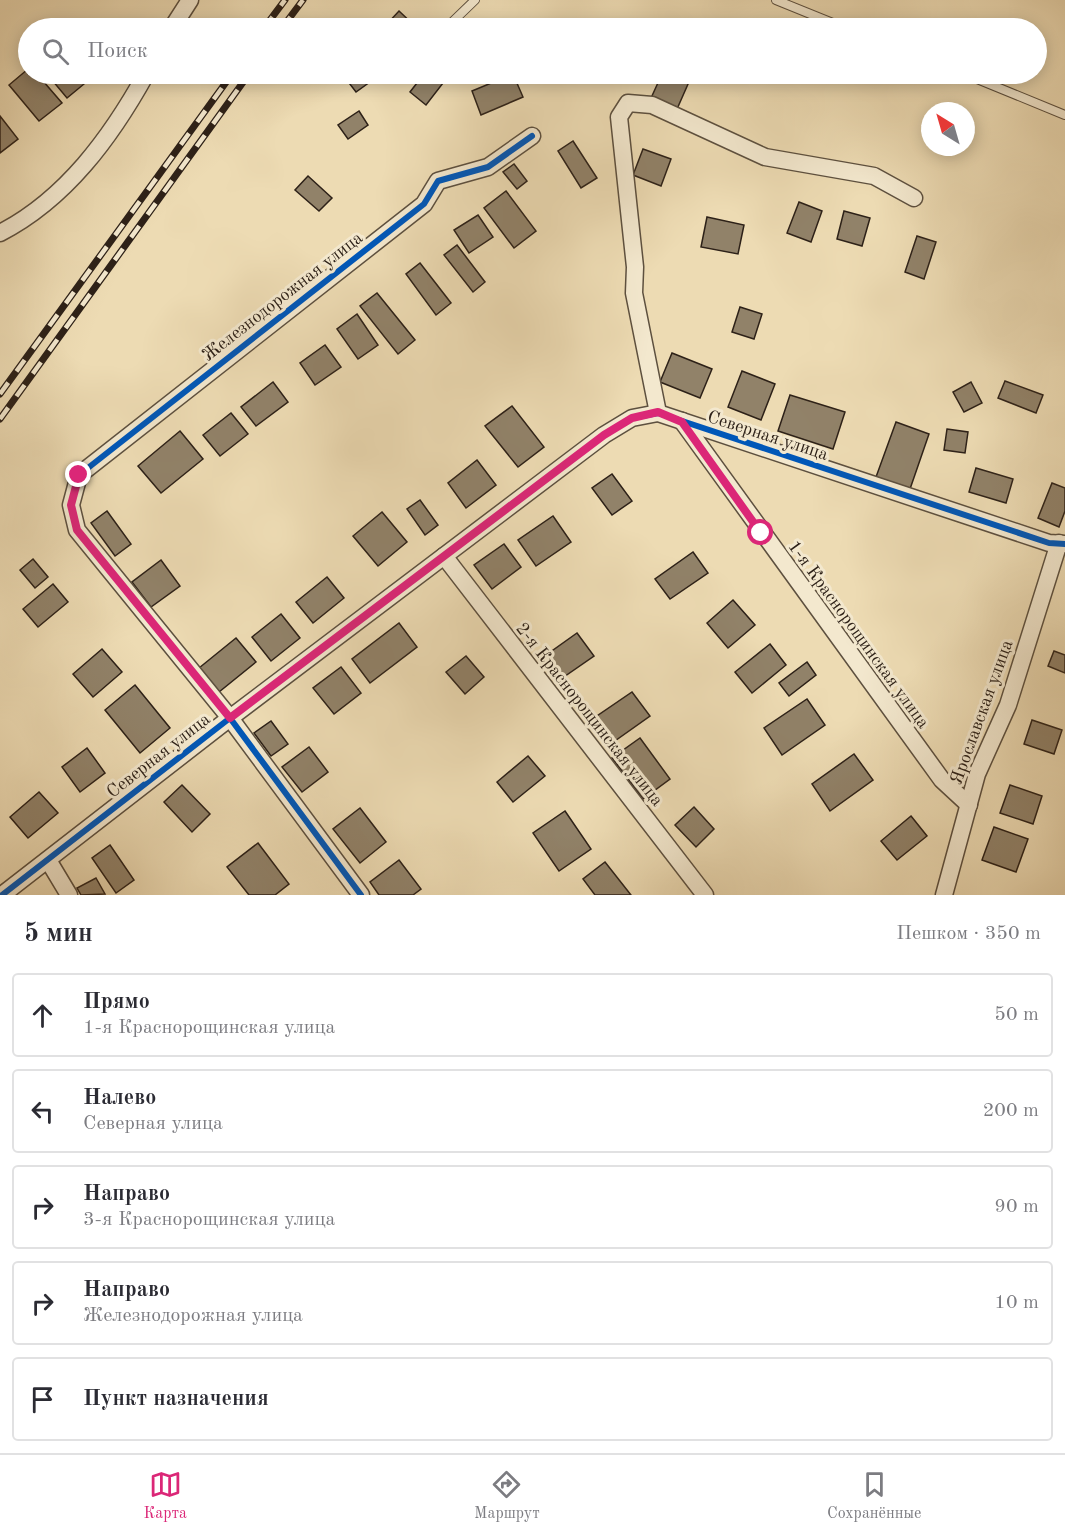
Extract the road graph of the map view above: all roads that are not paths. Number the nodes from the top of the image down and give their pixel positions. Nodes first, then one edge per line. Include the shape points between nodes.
1 (190, 0) edge
2 (475, 0) edge
3 (776, 0) edge
4 (178, 18) edge
5 (456, 18) edge
6 (820, 18) edge
7 (140, 84) edge
8 (989, 84) edge
9 (1065, 115) edge
10 (532, 136) dead end
11 (914, 198) dead end
12 (0, 233) edge
13 (658, 412) junction
14 (682, 422) junction
15 (1062, 544) edge
16 (444, 556) junction
17 (230, 718) junction
18 (969, 806) junction
19 (48, 860) junction
20 (2, 895) edge
21 (69, 895) edge
22 (362, 895) edge
23 (705, 895) edge
24 (944, 895) edge

1 - 4 street
2 - 5 lane
3 - 6 lane
7 - 12 street via 74,179 26,220
8 - 9 lane
10 - 17 street, Железнодорожная улица via 488,168 438,182 424,204 79,475 71,505 77,530
11 - 13 street via 874,176 765,157 652,105 628,103 619,117 635,267 634,293
13 - 14 street, Северная улица
13 - 16 street, Северная улица via 632,418 604,435
14 - 15 street, Северная улица via 1048,543
14 - 18 street, 1-я Краснорощинская улица via 935,772
15 - 18 street, Ярославская улица via 1008,705 977,774
16 - 17 street, Северная улица
16 - 23 street, 2-я Краснорощинская улица
17 - 19 street, Северная улица
17 - 22 street
18 - 24 street, Ярославская улица
19 - 20 street, Северная улица
19 - 21 street

